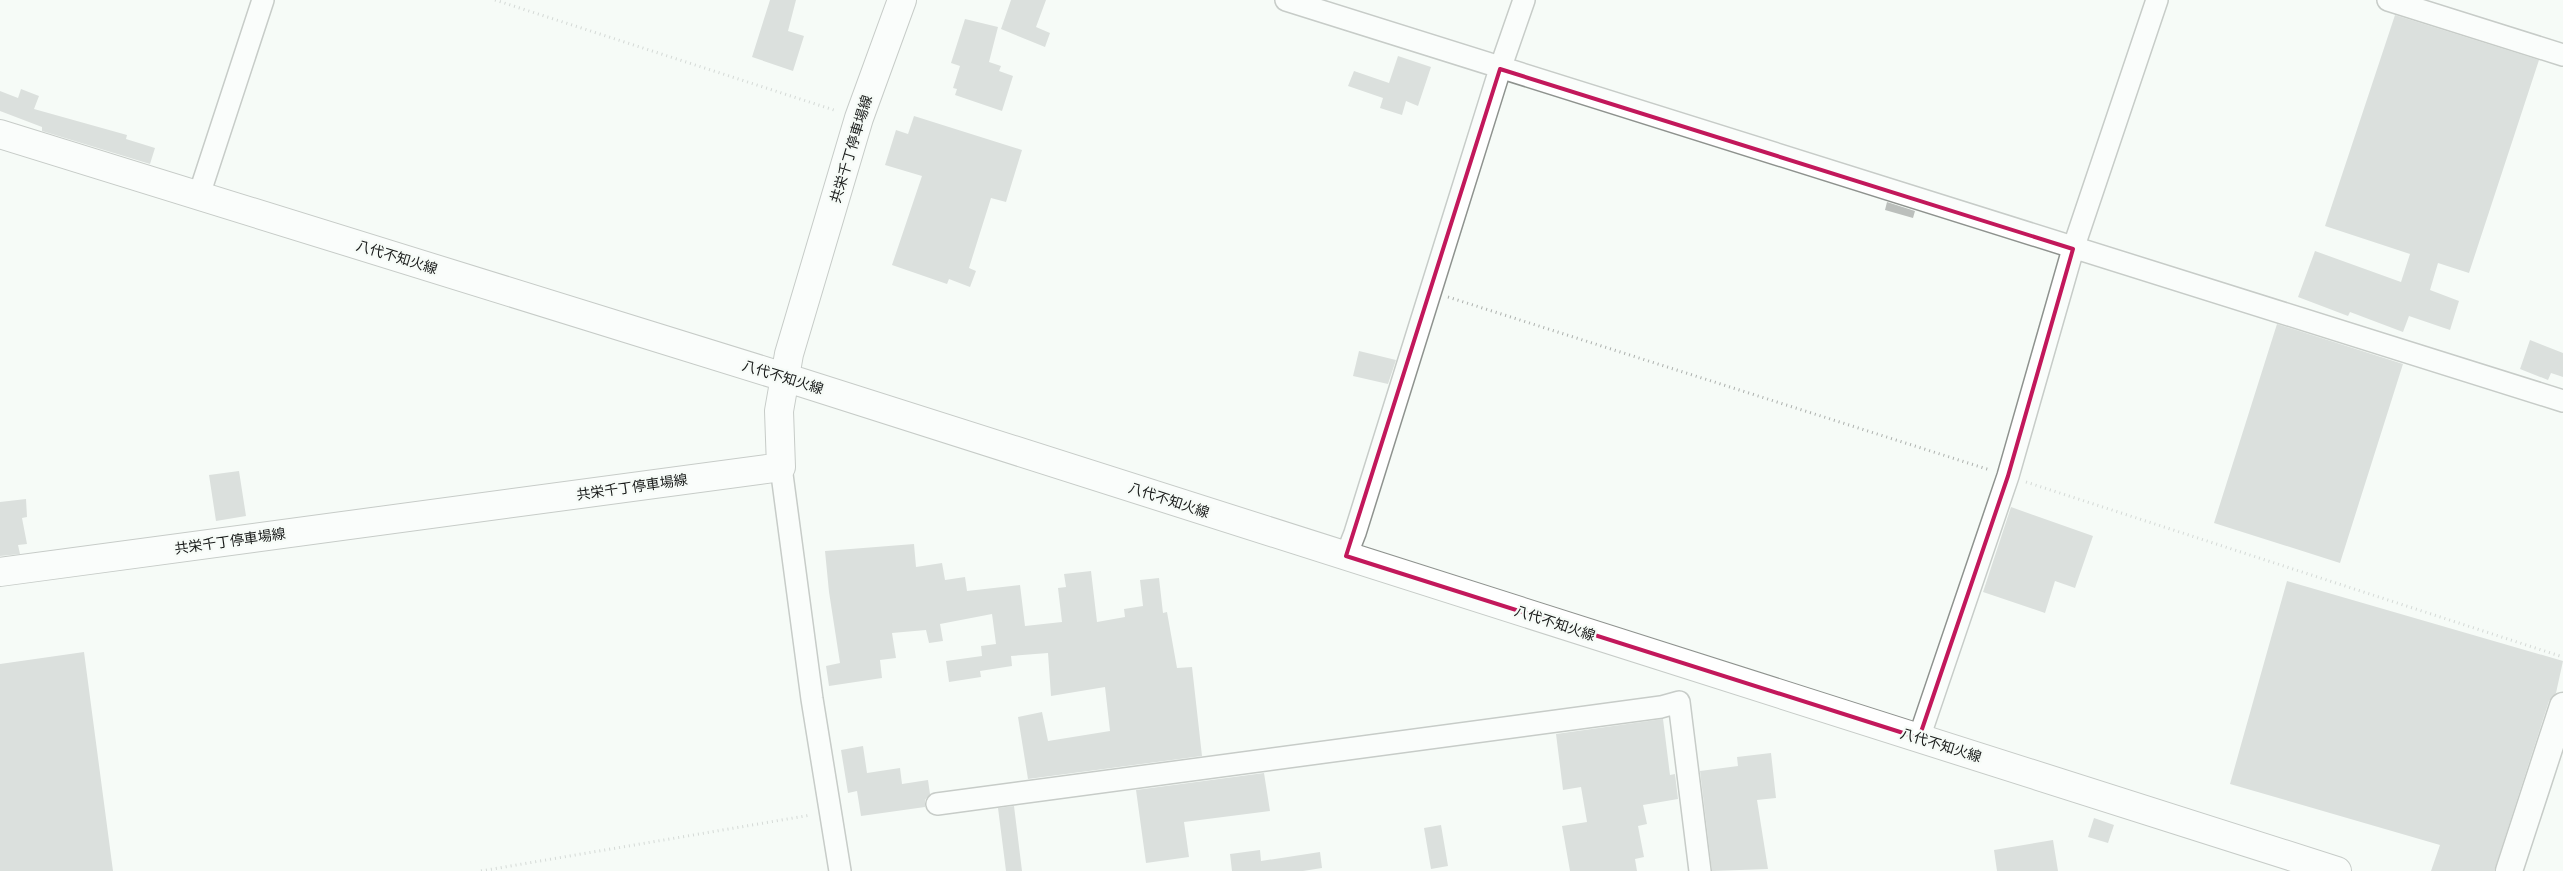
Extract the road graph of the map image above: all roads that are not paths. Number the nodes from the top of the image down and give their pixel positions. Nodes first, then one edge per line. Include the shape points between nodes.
1 (263, 0) edge
2 (902, 0) edge
3 (1286, 0) edge
4 (1524, 0) edge
5 (2157, 0) edge
6 (2388, 0) edge
7 (2563, 55) edge
8 (1500, 69) junction
9 (0, 134) edge
10 (199, 195) junction
11 (2073, 249) junction
12 (784, 377) junction
13 (2563, 402) edge
14 (781, 467) junction
15 (1346, 556) junction
16 (0, 572) edge
17 (2563, 706) edge
18 (1919, 738) junction
19 (937, 804) dead end
20 (840, 871) edge
21 (1700, 871) edge
22 (2337, 871) edge
23 (2509, 871) edge

1 - 10 street
2 - 12 main road, 共栄千丁停車場線 via 859,118
3 - 8 street
4 - 8 street
5 - 11 street
6 - 7 street
8 - 11 street
8 - 15 street
9 - 10 main road, 八代不知火線
10 - 12 main road, 八代不知火線
11 - 13 street
11 - 18 street via 2008,476
12 - 14 main road, 共栄千丁停車場線 via 779,411
12 - 15 main road, 八代不知火線
14 - 16 main road, 共栄千丁停車場線
14 - 20 street via 812,699
15 - 18 main road, 八代不知火線
17 - 23 street
18 - 22 main road, 八代不知火線
19 - 21 street via 1678,702

